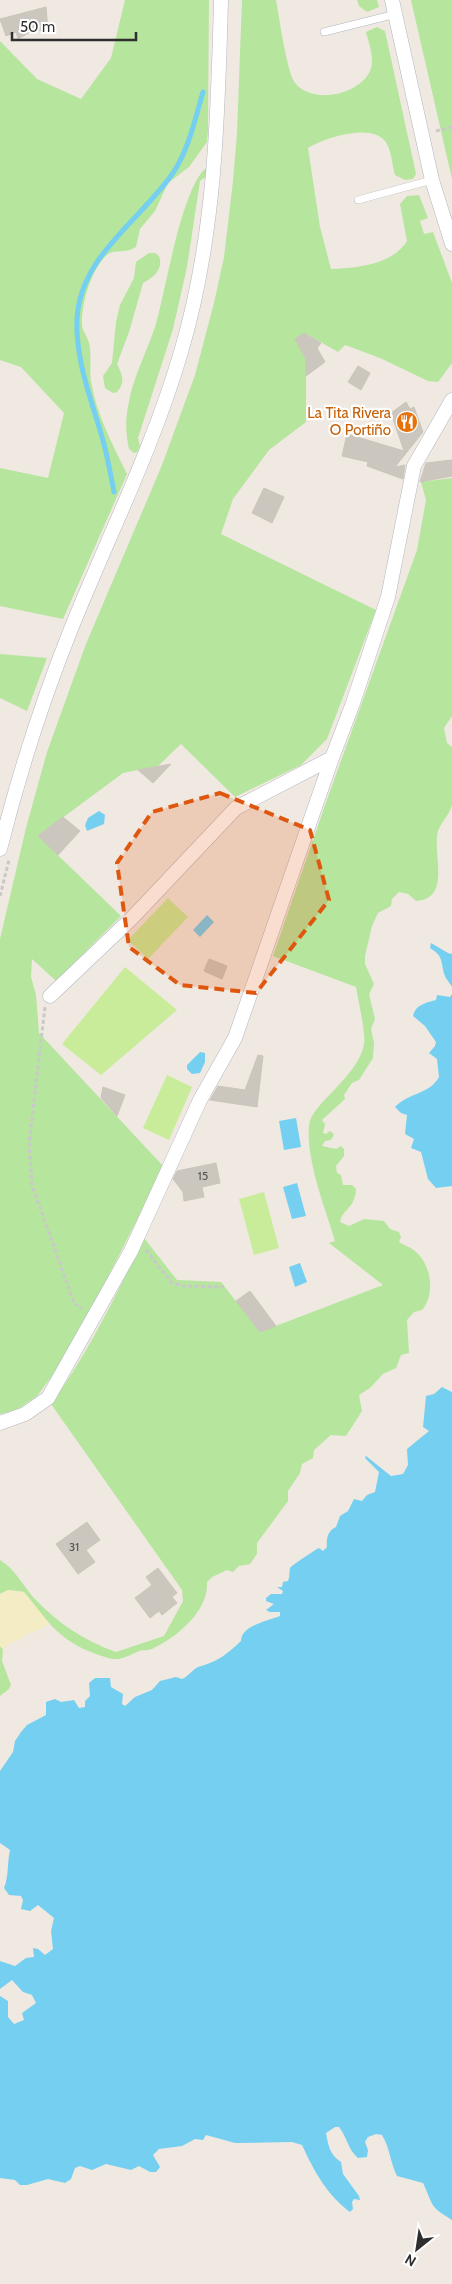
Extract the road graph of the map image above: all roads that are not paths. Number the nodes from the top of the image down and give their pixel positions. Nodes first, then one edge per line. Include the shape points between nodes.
1 (221, 0) edge
2 (392, 0) edge
3 (396, 14) junction
4 (324, 32) dead end
5 (432, 180) junction
6 (358, 200) dead end
7 (452, 244) edge
8 (452, 400) edge
9 (332, 758) junction
10 (0, 849) edge
11 (50, 996) road end
12 (0, 1423) edge

1 - 10 street via 216,143 204,247 181,352 138,472 71,629 34,727
2 - 3 street
3 - 4 lane
3 - 5 street
5 - 6 lane
5 - 7 street
8 - 9 street via 414,466 388,597 354,703
9 - 11 street via 236,808 132,919
9 - 12 street via 235,1038 200,1100 137,1237 48,1398 24,1414

